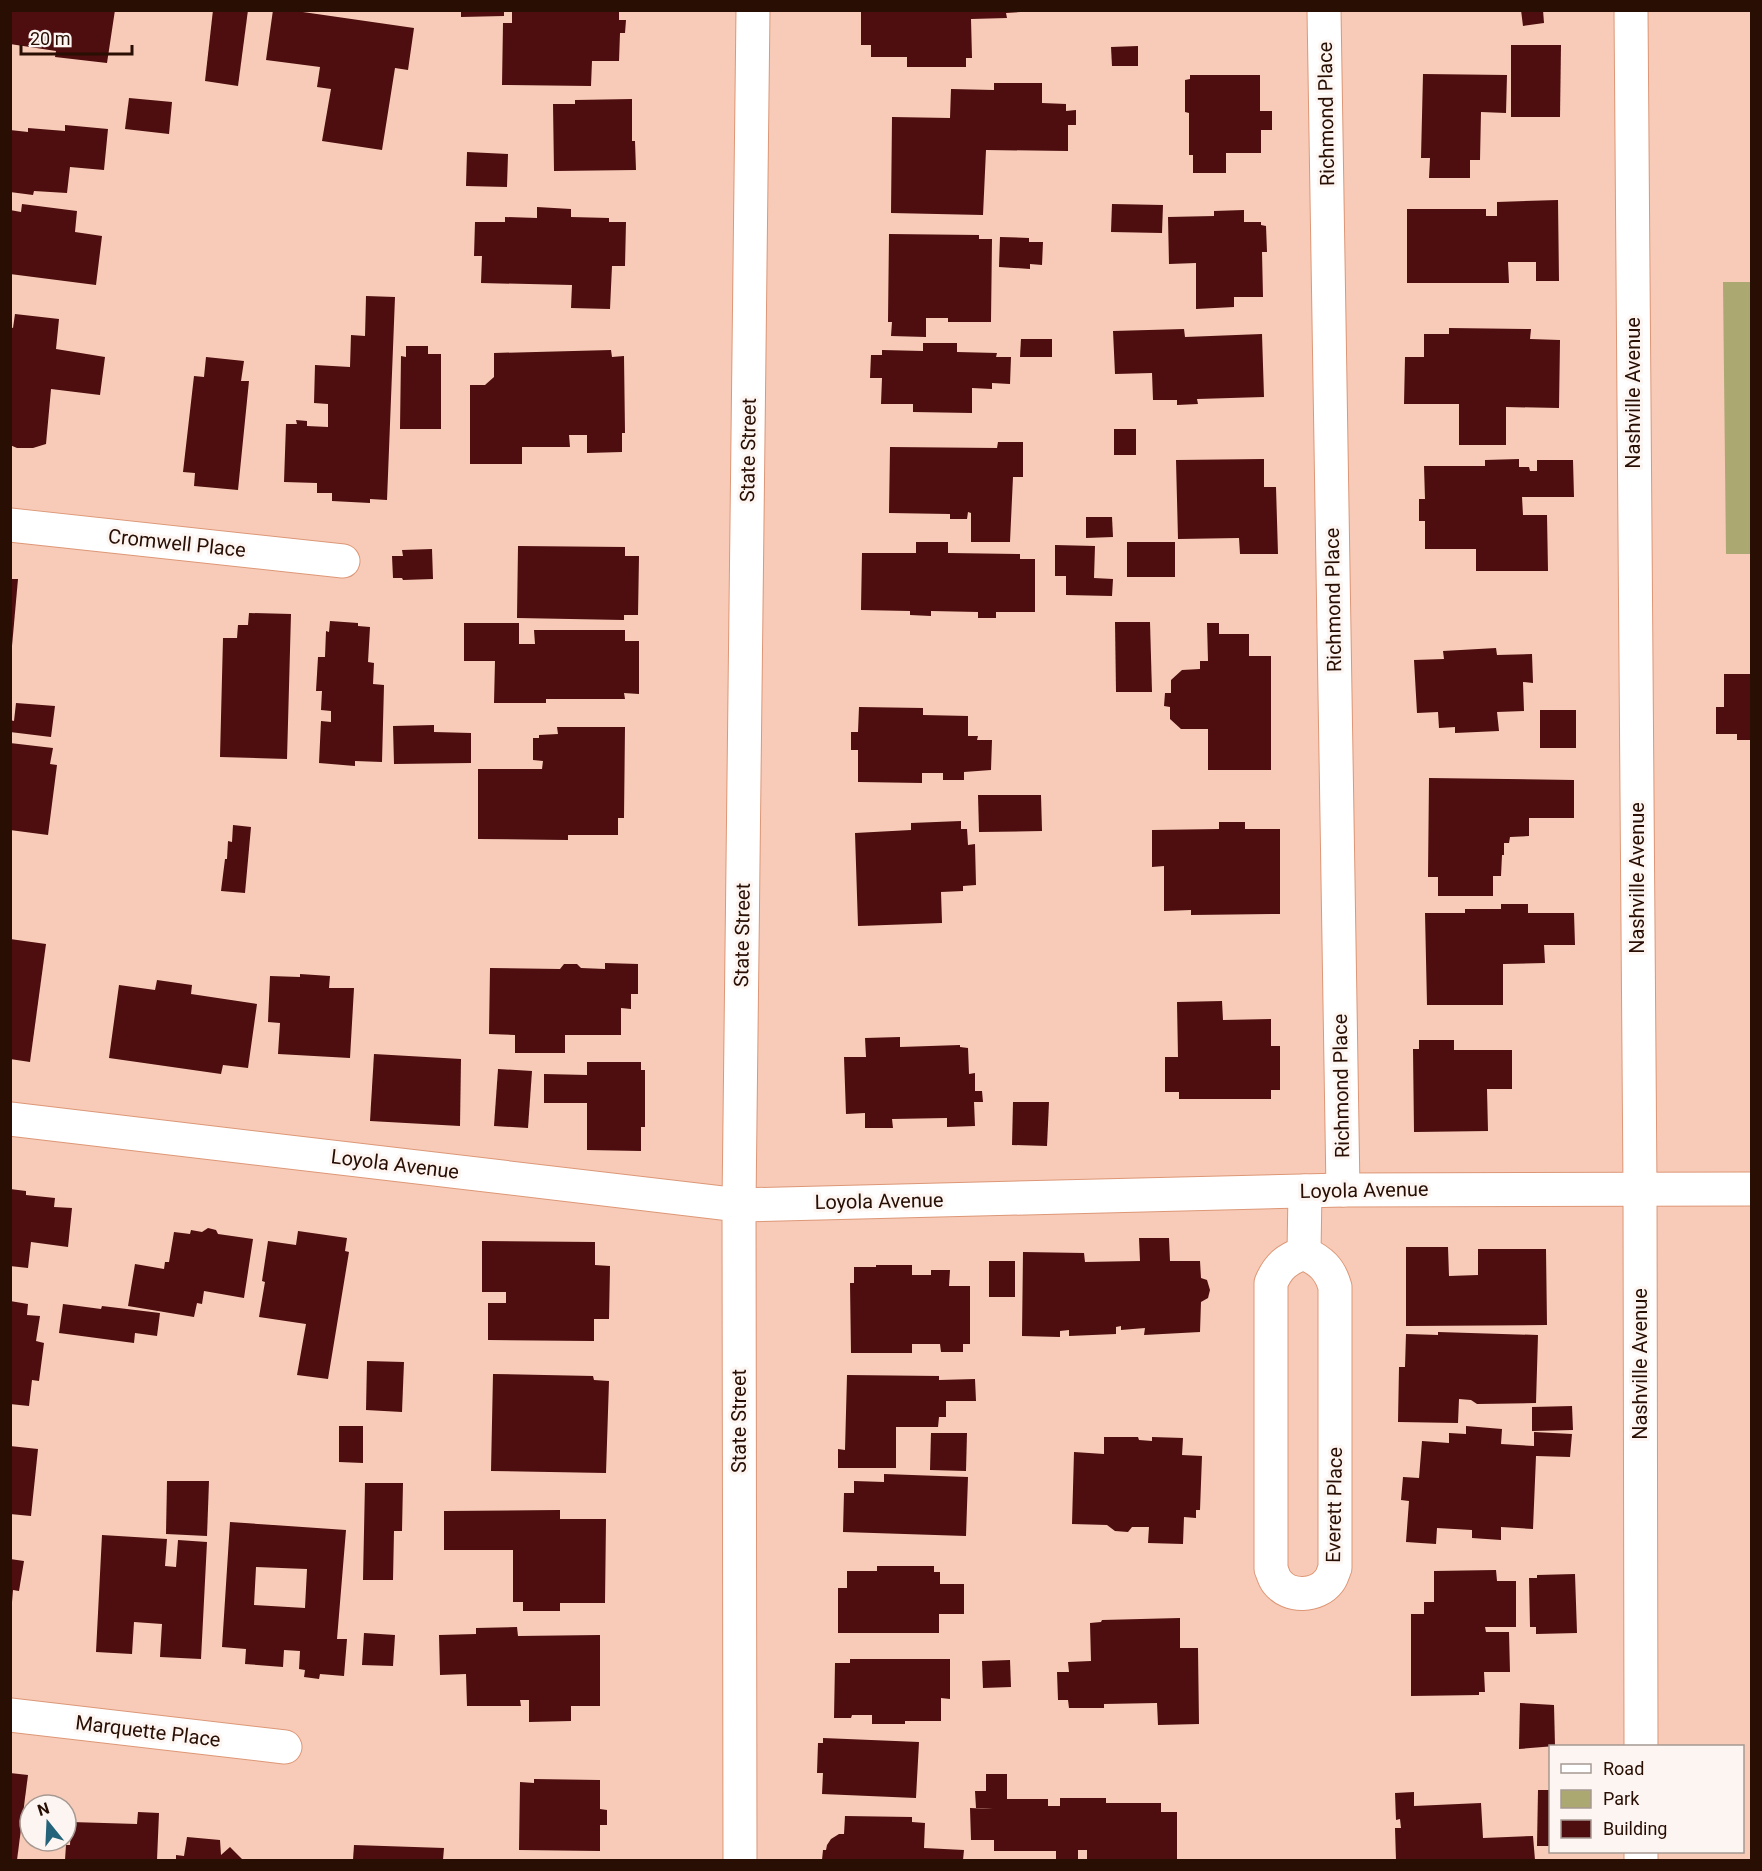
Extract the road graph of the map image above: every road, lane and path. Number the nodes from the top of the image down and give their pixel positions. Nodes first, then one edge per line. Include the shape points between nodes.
1 (753, 10) edge
2 (1324, 10) edge
3 (1631, 10) edge
4 (10, 525) edge
5 (343, 561) dead end
6 (10, 1119) edge
7 (1640, 1188) junction
8 (1752, 1189) edge
9 (1343, 1190) junction
10 (1305, 1191) junction
11 (739, 1205) junction
12 (1304, 1253) junction
13 (10, 1715) edge
14 (1641, 1745) edge
15 (285, 1747) dead end
16 (740, 1860) edge

1 - 11 street, State Street
2 - 9 street, Richmond Place
3 - 7 street, Nashville Avenue
4 - 5 street, Cromwell Place
6 - 11 street, Loyola Avenue
7 - 8 street, Loyola Avenue
7 - 9 street, Loyola Avenue
7 - 14 street, Nashville Avenue
9 - 10 street, Loyola Avenue
10 - 11 street, Loyola Avenue
10 - 12 street
11 - 16 street, State Street
12 - 12 street, Everett Place via 1288,1259 1271,1283 1271,1569 1287,1591 1302,1594 1329,1581 1335,1568 1335,1287 1321,1261
13 - 15 street, Marquette Place

